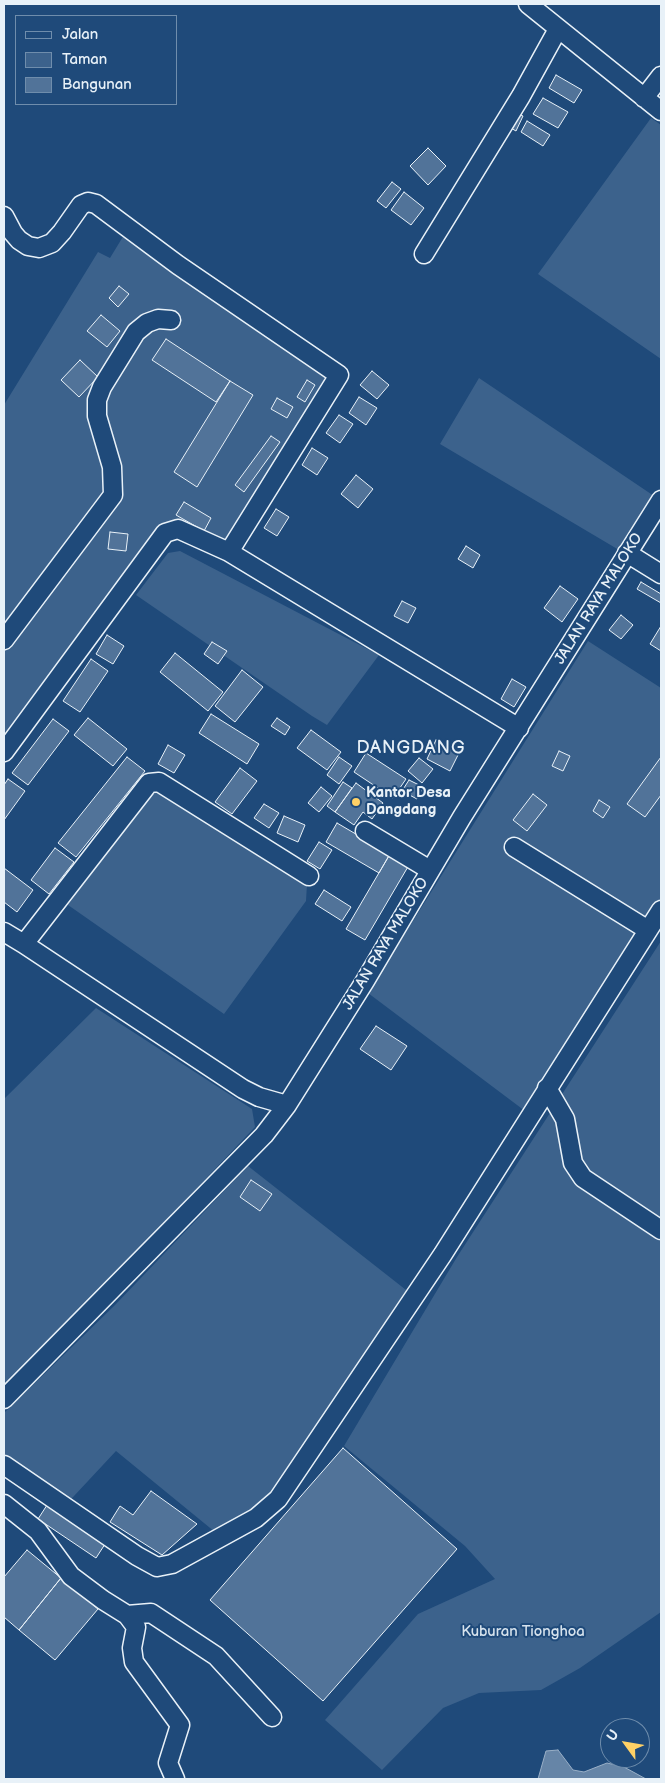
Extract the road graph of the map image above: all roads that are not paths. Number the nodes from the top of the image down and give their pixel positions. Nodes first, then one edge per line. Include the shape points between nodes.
1 (528, 4) edge
2 (558, 29) junction
3 (661, 76) edge
4 (644, 98) junction
5 (661, 112) edge
6 (4, 216) edge
7 (424, 254) dead end
8 (171, 320) dead end
9 (661, 500) edge
10 (229, 552) junction
11 (627, 553) junction
12 (661, 574) edge
13 (4, 640) edge
14 (519, 728) junction
15 (4, 752) edge
16 (365, 831) dead end
17 (514, 847) dead end
18 (430, 870) junction
19 (309, 876) dead end
20 (661, 910) edge
21 (648, 930) junction
22 (4, 932) edge
23 (24, 944) junction
24 (547, 1088) junction
25 (287, 1105) junction
26 (661, 1230) edge
27 (4, 1399) edge
28 (4, 1465) edge
29 (4, 1504) edge
30 (127, 1615) junction
31 (272, 1717) dead end
32 (175, 1779) edge

1 - 2 street
2 - 4 street
2 - 7 street
3 - 4 street
4 - 5 street
6 - 10 street via 19,240 39,248 52,243 81,205 88,202 96,204 178,265 339,375
8 - 13 street via 158,319 136,332 102,387 97,400 97,416 112,467 113,495
9 - 11 street, JALAN RAYA MALOKO
10 - 14 street
10 - 15 street via 178,528 165,534
11 - 12 street
11 - 14 street, JALAN RAYA MALOKO
14 - 18 street, JALAN RAYA MALOKO
16 - 18 street
17 - 21 street
18 - 25 street, JALAN RAYA MALOKO
19 - 23 street via 159,782 149,783
20 - 21 street
21 - 24 street
22 - 23 street
23 - 25 street via 243,1089
24 - 26 street via 565,1119 573,1163 583,1178
24 - 28 street via 443,1254 278,1499 256,1518 172,1564 158,1567
25 - 27 street, JALAN RAYA MALOKO via 264,1135
29 - 30 street via 38,1531 71,1576
30 - 31 street via 152,1612 216,1656
30 - 32 street via 136,1627 132,1648 134,1662 180,1725 168,1763

